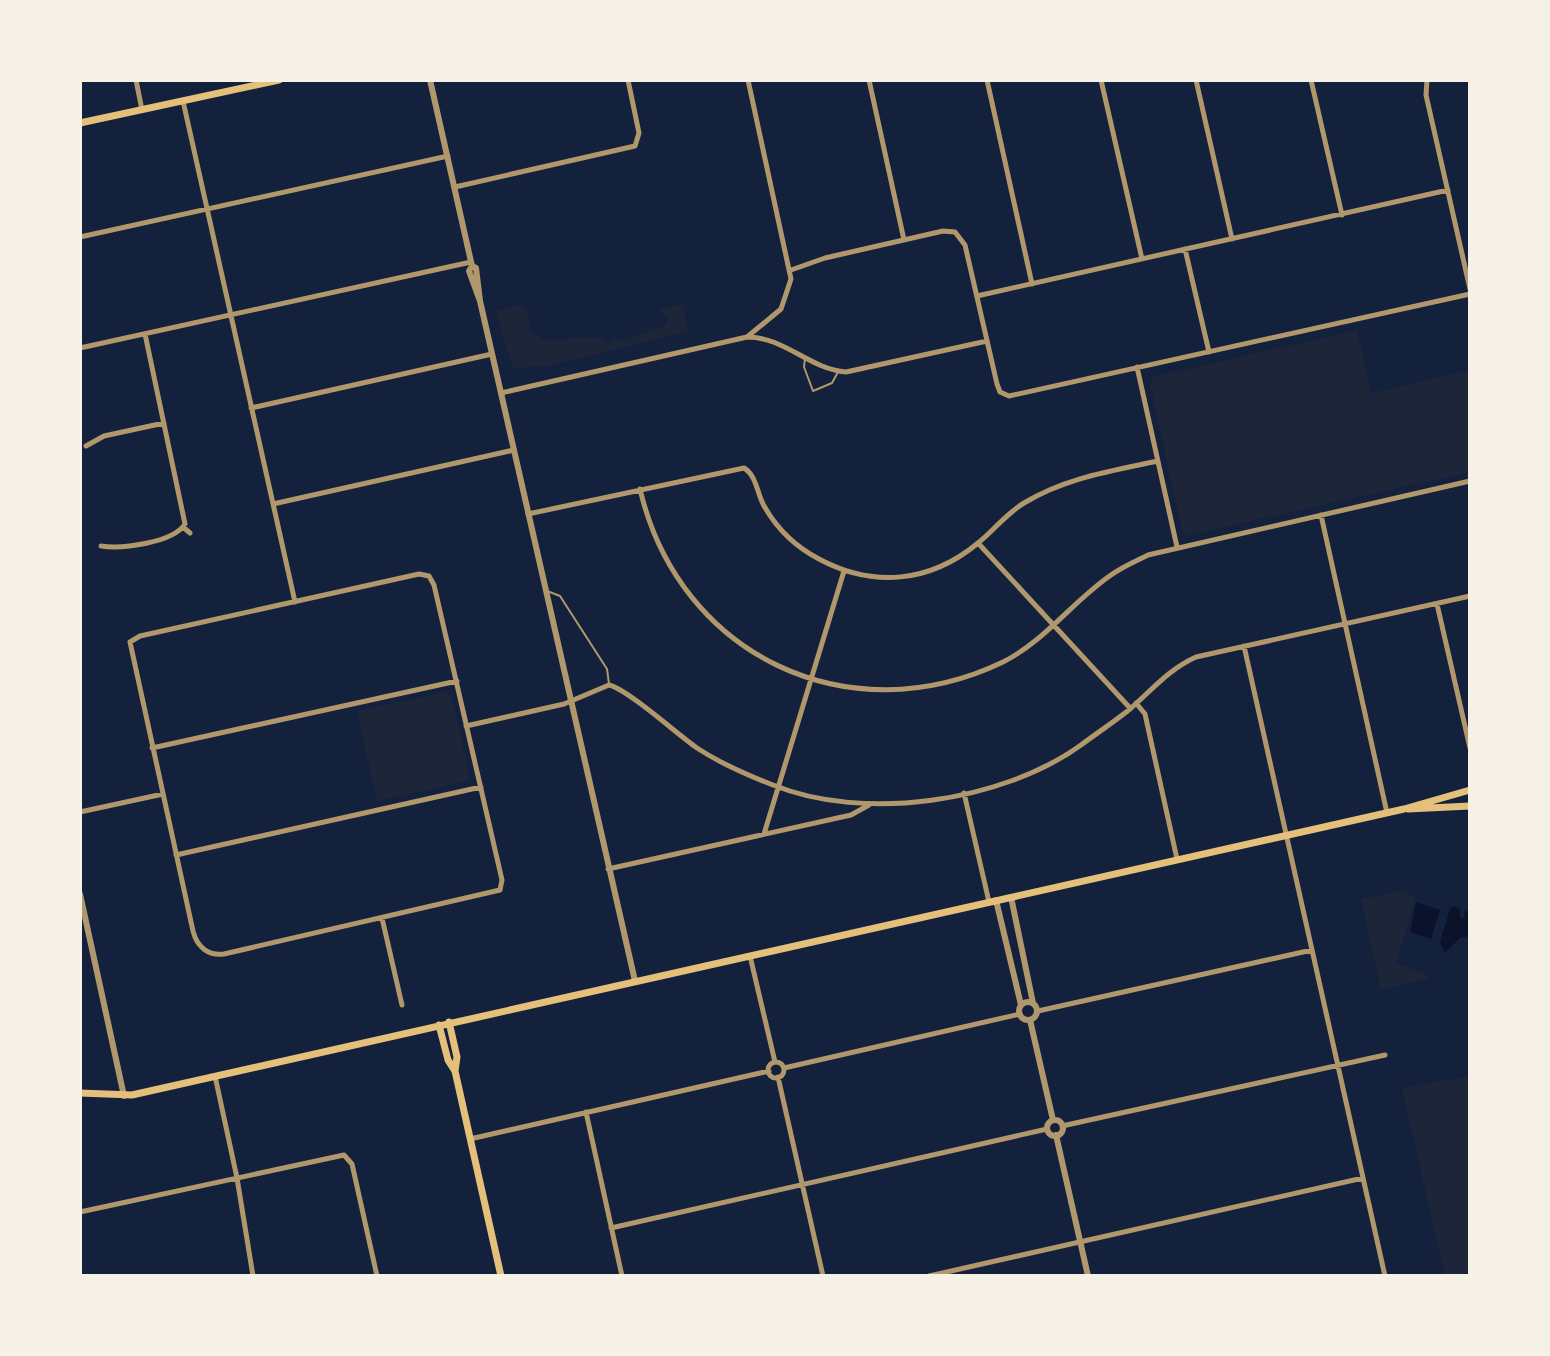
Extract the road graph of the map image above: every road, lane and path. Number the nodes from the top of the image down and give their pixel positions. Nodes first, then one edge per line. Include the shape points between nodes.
1 (136, 80) edge
2 (279, 80) edge
3 (430, 80) edge
4 (628, 80) edge
5 (748, 80) edge
6 (869, 80) edge
7 (987, 80) edge
8 (1101, 80) edge
9 (1196, 80) edge
10 (1311, 80) edge
11 (1427, 80) edge
12 (183, 101) junction
13 (142, 110) junction
14 (80, 123) edge
15 (448, 156) junction
16 (455, 187) junction
17 (1448, 190) junction
18 (207, 209) junction
19 (1342, 215) junction
20 (80, 237) edge
21 (1232, 239) junction
22 (904, 240) junction
23 (1185, 249) junction
24 (1142, 259) junction
25 (472, 264) junction
26 (791, 270) junction
27 (1032, 284) junction
28 (1470, 291) edge
29 (977, 296) junction
30 (230, 315) junction
31 (145, 334) junction
32 (747, 337) junction
33 (987, 341) junction
34 (80, 348) edge
35 (1209, 352) junction
36 (492, 354) junction
37 (805, 356) junction
38 (1137, 367) junction
39 (838, 371) junction
40 (501, 393) junction
41 (251, 408) junction
42 (164, 423) junction
43 (86, 446) dead end
44 (514, 450) junction
45 (1158, 461) junction
46 (1470, 481) edge
47 (640, 489) junction
48 (272, 504) junction
49 (528, 514) junction
50 (1321, 515) junction
51 (183, 527) junction
52 (190, 533) dead end
53 (978, 543) junction
54 (101, 546) dead end
55 (1177, 547) junction
56 (844, 571) junction
57 (545, 590) junction
58 (1470, 596) edge
59 (295, 602) junction
60 (1437, 604) junction
61 (1345, 624) junction
62 (1054, 625) junction
63 (1244, 646) junction
64 (812, 679) junction
65 (457, 681) junction
66 (609, 685) junction
67 (570, 700) junction
68 (1136, 703) junction
69 (1130, 708) junction
70 (466, 727) junction
71 (152, 748) junction
72 (1470, 748) edge
73 (481, 787) junction
74 (778, 787) junction
75 (1470, 790) edge
76 (964, 793) junction
77 (163, 794) junction
78 (870, 804) junction
79 (1470, 806) edge
80 (1404, 809) junction
81 (80, 812) edge
82 (1387, 813) junction
83 (764, 834) junction
84 (1286, 835) junction
85 (176, 855) junction
86 (1177, 859) junction
87 (608, 869) junction
88 (80, 894) edge
89 (1011, 897) junction
90 (992, 901) junction
91 (382, 918) junction
92 (1312, 950) junction
93 (750, 955) junction
94 (635, 981) junction
95 (1033, 1003) junction
96 (402, 1005) dead end
97 (1021, 1005) junction
98 (1038, 1011) junction
99 (1020, 1014) junction
100 (1030, 1020) junction
101 (449, 1022) junction
102 (439, 1025) junction
103 (1385, 1055) dead end
104 (775, 1062) junction
105 (1337, 1064) junction
106 (784, 1068) junction
107 (455, 1071) junction
108 (769, 1071) junction
109 (215, 1075) junction
110 (778, 1077) junction
111 (80, 1093) edge
112 (124, 1096) junction
113 (586, 1112) junction
114 (1053, 1120) junction
115 (1062, 1126) junction
116 (1047, 1129) junction
117 (1056, 1135) junction
118 (470, 1139) junction
119 (237, 1178) junction
120 (1363, 1178) junction
121 (802, 1184) junction
122 (80, 1212) edge
123 (611, 1228) junction
124 (1080, 1242) junction
125 (253, 1276) edge
126 (377, 1276) edge
127 (501, 1276) edge
128 (622, 1276) edge
129 (823, 1276) edge
130 (929, 1276) edge
131 (1088, 1276) edge
132 (1385, 1276) edge

1 - 13 street
2 - 12 main road
3 - 15 street
4 - 16 street via 639,133 635,146
5 - 26 street
6 - 22 street
7 - 27 street
8 - 24 street
9 - 21 street
10 - 19 street
11 - 17 street
12 - 13 main road
12 - 18 street
13 - 14 main road
15 - 16 street
15 - 18 street
16 - 25 street
17 - 19 street
17 - 28 street
18 - 20 street
18 - 30 street
19 - 21 street
21 - 23 street
22 - 26 street
22 - 29 street via 947,231 958,234
23 - 24 street
23 - 35 street
24 - 27 street
25 - 30 street
25 - 36 street via 469,271
26 - 32 street via 781,309
27 - 29 street
28 - 35 street
29 - 33 street
30 - 31 street
30 - 41 street
31 - 34 street
31 - 42 street
32 - 37 street via 781,343
32 - 40 street
33 - 38 street via 1002,393 1013,396
33 - 39 street
35 - 38 street
36 - 40 street
36 - 41 street
37 - 39 street
37 - 39 lane via 813,391 832,383
38 - 45 street
40 - 44 street
41 - 48 street
42 - 43 street via 104,436
42 - 51 street
44 - 48 street
44 - 49 street
45 - 53 street via 1061,483 1021,504
45 - 55 street
46 - 50 street
47 - 49 street
47 - 56 street via 746,469 776,524 816,557
47 - 64 street via 660,549 707,615 762,658
48 - 59 street
49 - 57 street
50 - 55 street
50 - 61 street
51 - 52 street
51 - 54 street via 172,535
53 - 56 street via 941,567 902,578 875,579
53 - 62 street
55 - 62 street via 1148,555 1109,576
56 - 64 street
57 - 66 lane via 557,593 607,669
57 - 67 street
58 - 60 street
59 - 65 street via 429,576
59 - 71 street via 131,640
60 - 61 street
60 - 72 street
61 - 63 street
61 - 82 street
62 - 64 street via 1006,660 925,688 868,691
62 - 69 street
63 - 68 street via 1177,666
63 - 84 street
64 - 74 street
65 - 70 street
65 - 71 street
66 - 67 street
66 - 74 street via 627,692 700,750
67 - 70 street
67 - 87 street
68 - 69 street
68 - 86 street via 1145,714
69 - 76 street via 1059,759 1002,785
70 - 73 street
71 - 77 street
73 - 85 street
73 - 91 street via 500,890
74 - 78 street
74 - 83 street
75 - 80 main road
76 - 78 street
76 - 90 street
77 - 81 street
77 - 85 street
78 - 83 street via 851,815
79 - 80 main road
80 - 82 main road
82 - 84 main road
83 - 87 street
84 - 86 main road
84 - 92 street
85 - 91 street via 193,931 204,950 224,954
86 - 89 main road
87 - 94 street
88 - 112 street
89 - 90 main road
89 - 95 street
90 - 93 main road
90 - 97 street
91 - 96 street
92 - 98 street
92 - 105 street
93 - 94 main road
93 - 104 street
94 - 101 main road
95 - 97 street
95 - 98 street
97 - 99 street
98 - 100 street
99 - 100 street
99 - 106 street
100 - 114 street
101 - 102 main road
101 - 107 main road
102 - 107 main road
102 - 109 main road
103 - 105 street
104 - 106 street
104 - 108 street
105 - 115 street
105 - 120 street
106 - 110 street
107 - 118 main road
108 - 110 street
108 - 113 street
109 - 112 main road
109 - 119 street
110 - 121 street
111 - 112 main road
113 - 118 street
113 - 123 street
114 - 115 street
114 - 116 street
115 - 117 street
116 - 117 street
116 - 121 street
117 - 124 street
118 - 127 main road
119 - 122 street
119 - 125 street
119 - 126 street via 346,1156
120 - 124 street
120 - 132 street
121 - 123 street
121 - 129 street
123 - 128 street
124 - 130 street
124 - 131 street

